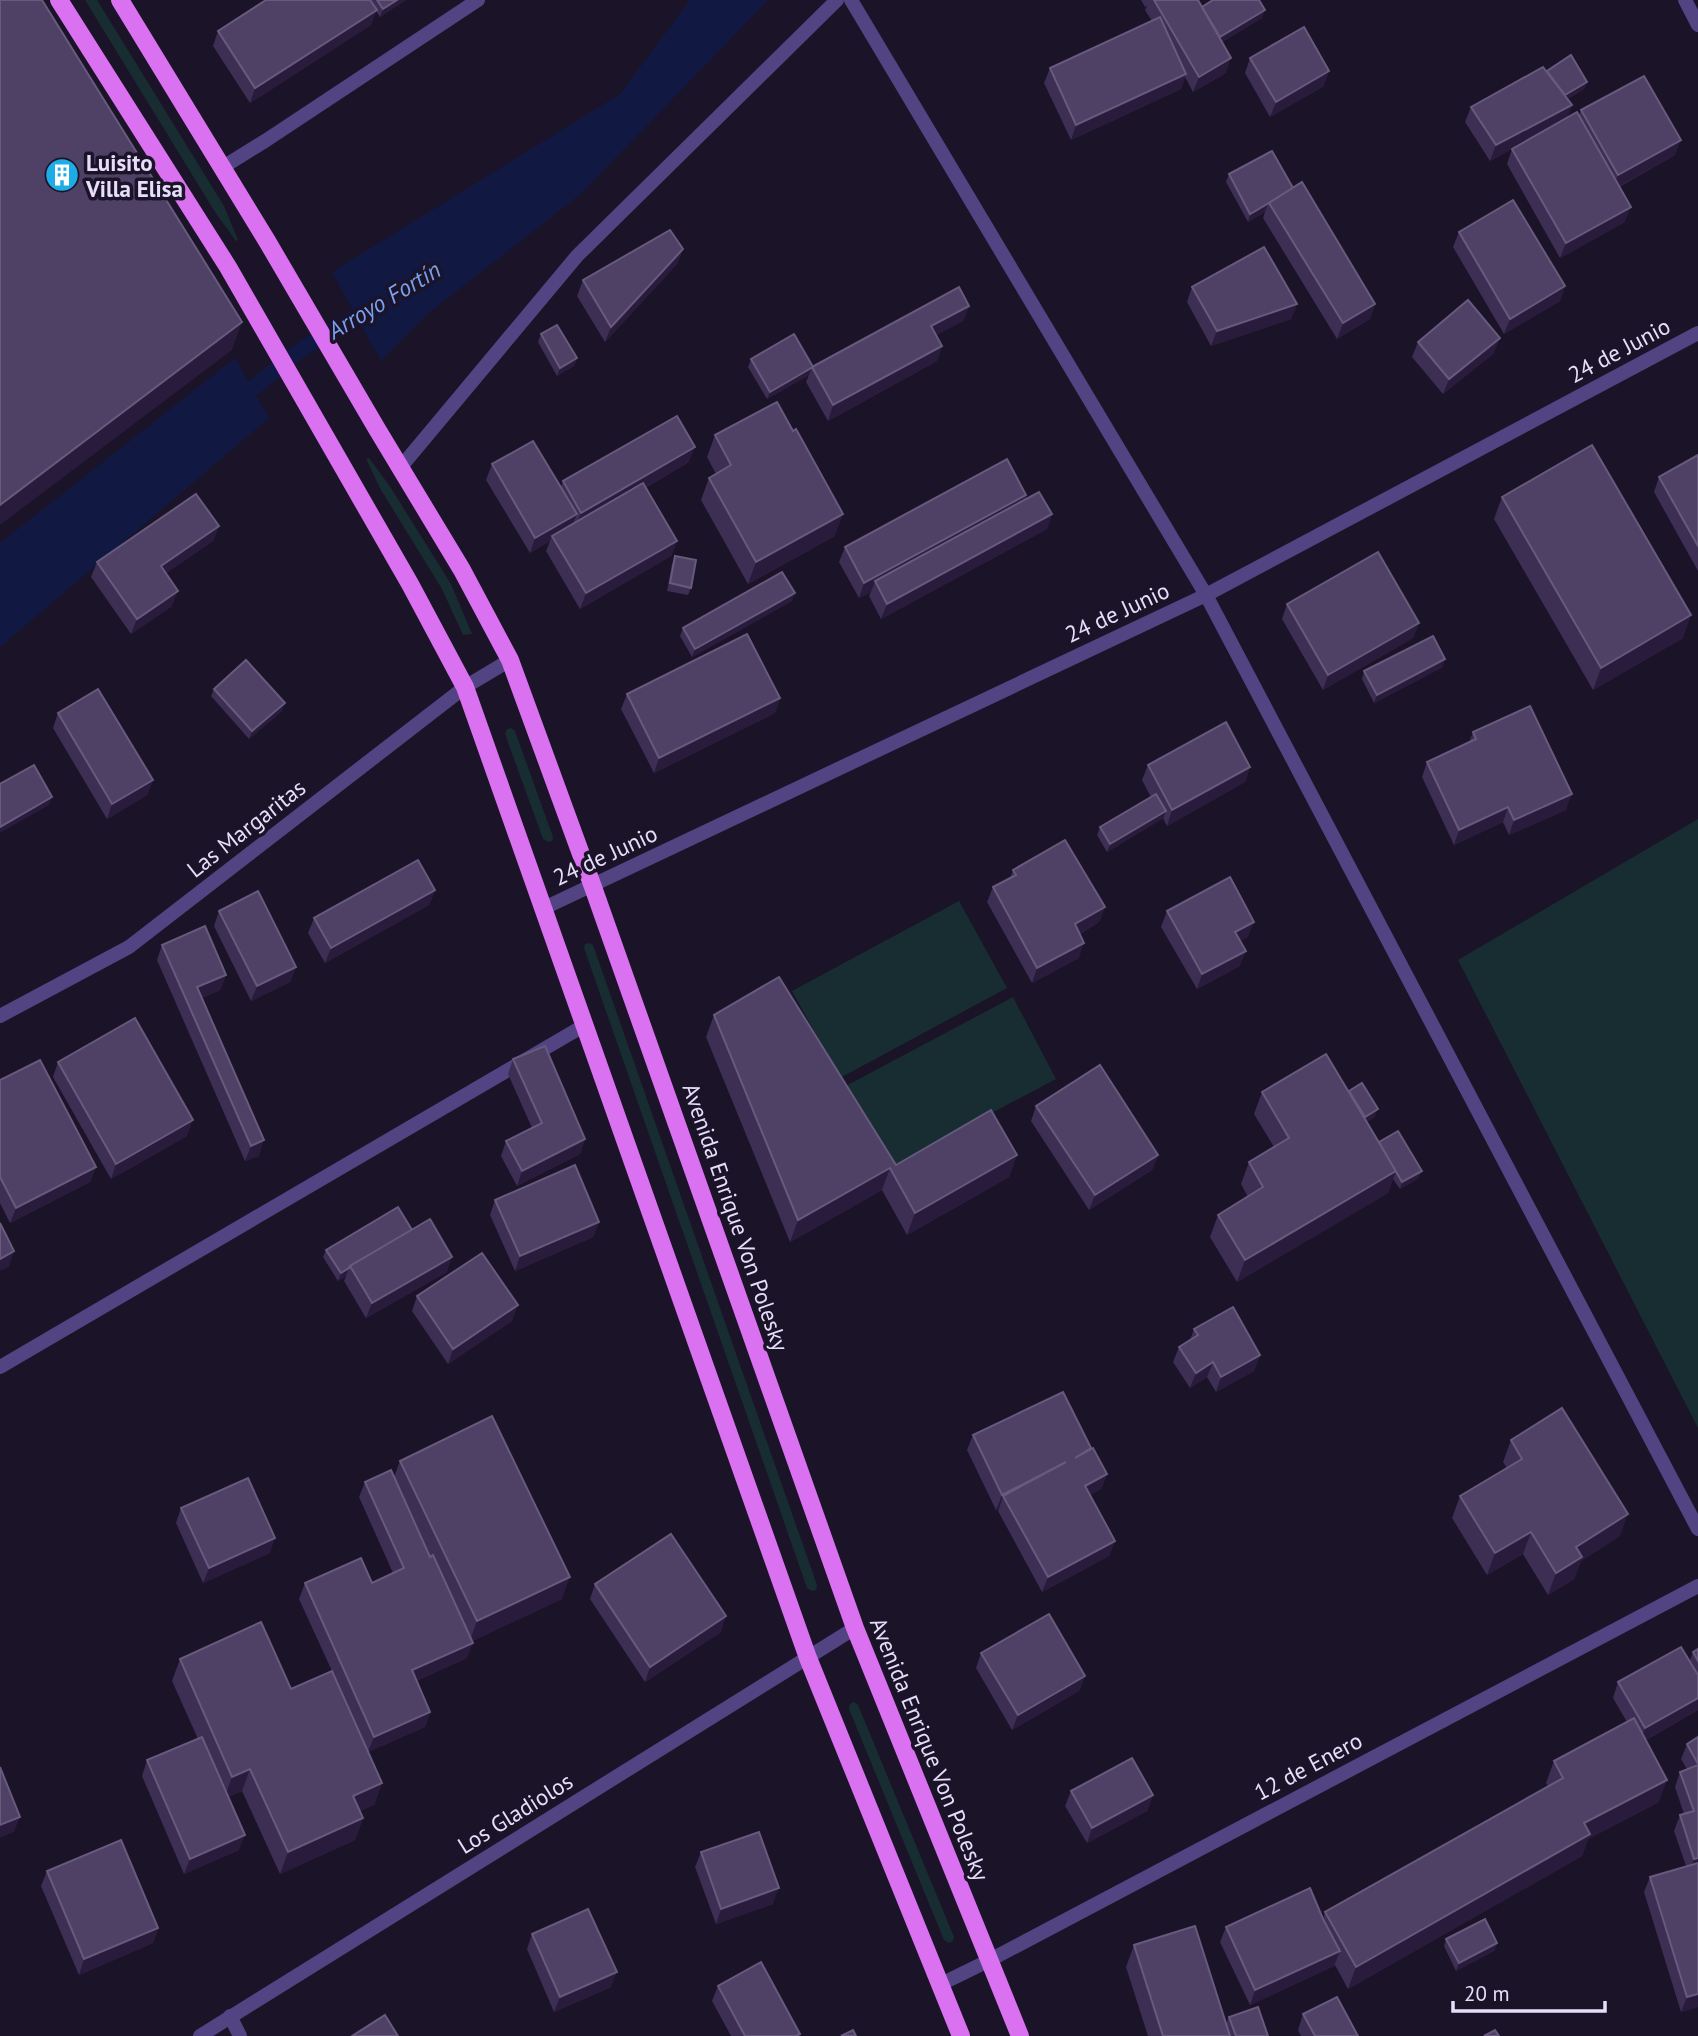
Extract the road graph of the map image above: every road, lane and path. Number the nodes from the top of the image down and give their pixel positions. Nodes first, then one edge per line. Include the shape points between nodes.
1 (59, 0) edge
2 (120, 0) edge
3 (478, 0) edge
4 (837, 0) edge
5 (851, 0) edge
6 (1685, 0) edge
7 (1698, 25) edge
8 (223, 167) junction
9 (1698, 334) edge
10 (400, 468) junction
11 (1206, 595) junction
12 (510, 660) junction
13 (465, 687) junction
14 (593, 887) junction
15 (544, 908) junction
16 (0, 1016) edge
17 (585, 1025) junction
18 (0, 1367) edge
19 (1698, 1529) edge
20 (1698, 1586) edge
21 (855, 1628) junction
22 (808, 1658) junction
23 (988, 1961) junction
24 (939, 1985) junction
25 (230, 2016) junction
26 (200, 2036) edge
27 (240, 2036) edge
28 (961, 2036) edge
29 (1020, 2036) edge

1 - 13 main road via 228,267
2 - 8 main road
3 - 8 street
4 - 10 street via 576,256
5 - 11 street
6 - 7 street
8 - 10 main road, Avenida Enrique Von Polesky
9 - 11 street, 24 de Junio
10 - 12 main road, Avenida Enrique Von Polesky
11 - 14 street, 24 de Junio
11 - 19 street
12 - 13 street, Las Margaritas
12 - 14 main road, Avenida Enrique Von Polesky
13 - 15 main road
13 - 16 street, Las Margaritas via 129,947
14 - 15 street, 24 de Junio
14 - 21 main road, Avenida Enrique Von Polesky
15 - 17 main road
17 - 18 street
17 - 22 main road
20 - 23 street, 12 de Enero
21 - 22 street, Los Gladiolos
21 - 23 main road, Avenida Enrique Von Polesky
22 - 24 main road
22 - 25 street, Los Gladiolos
23 - 24 street, 12 de Enero
23 - 29 main road, Avenida Enrique Von Polesky
24 - 28 main road
25 - 26 street, Los Gladiolos
25 - 27 street

